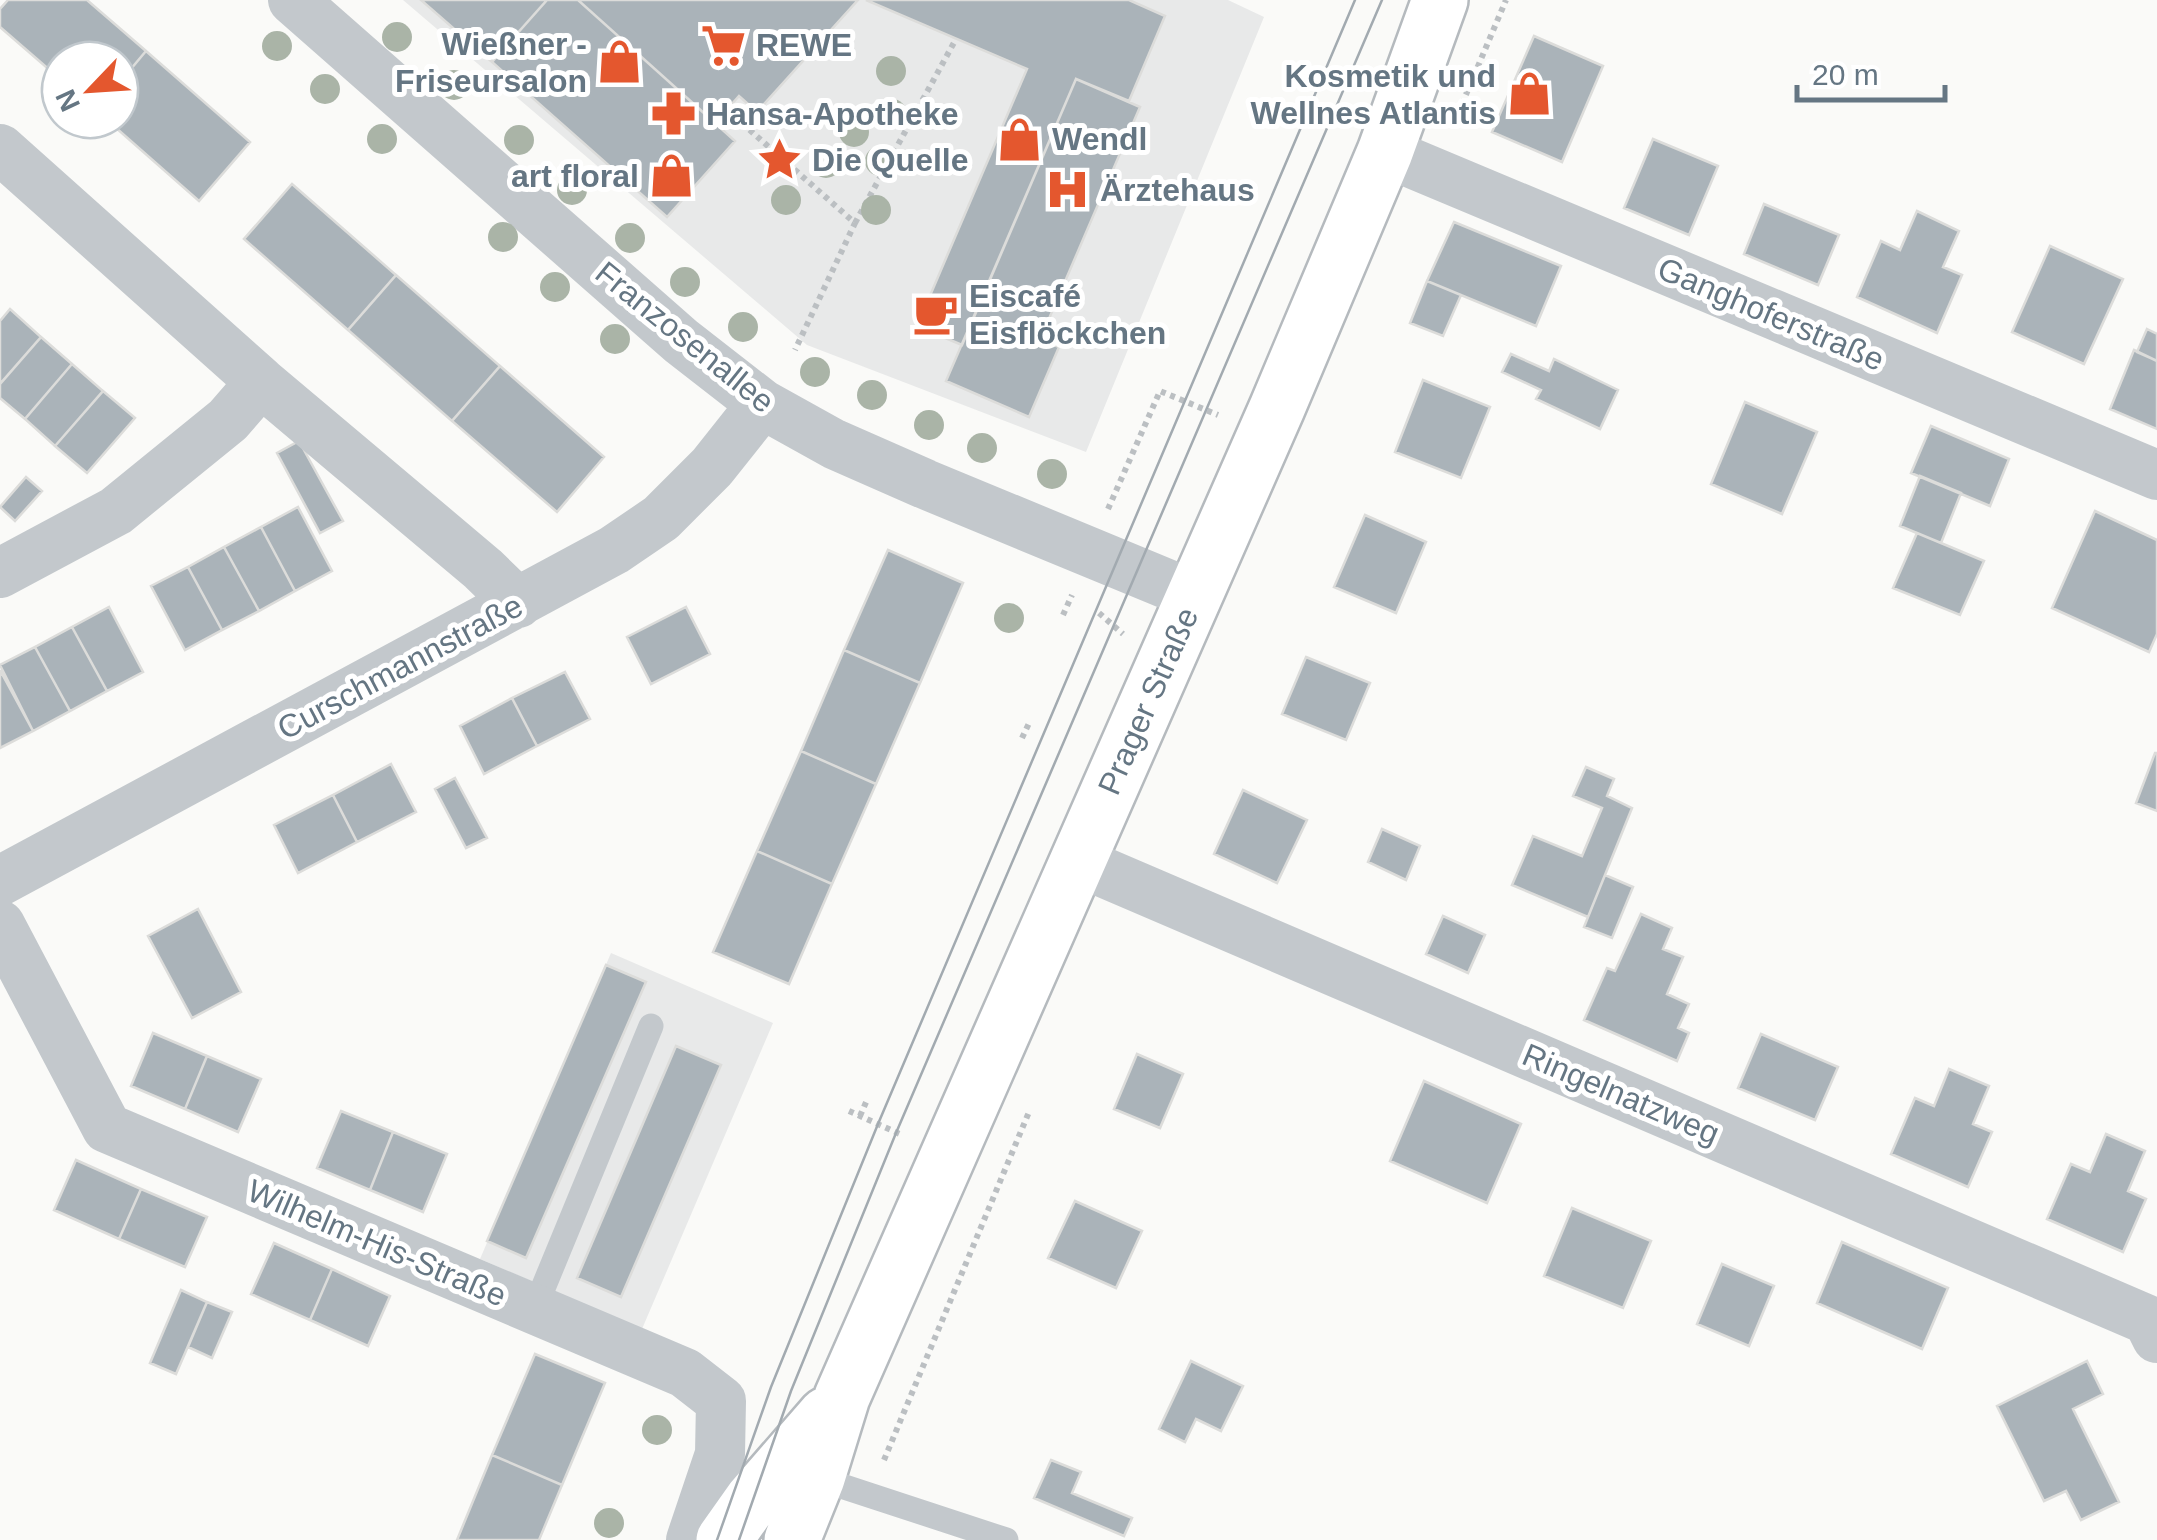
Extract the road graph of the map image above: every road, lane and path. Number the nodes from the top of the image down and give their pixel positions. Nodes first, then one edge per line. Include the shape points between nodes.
1 (293, 0) edge
2 (1440, 0) edge
3 (1506, 0) edge
4 (956, 39) dead end
5 (727, 110) dead end
6 (0, 149) edge
7 (1409, 163) junction
8 (855, 223) junction
9 (796, 350) dead end
10 (261, 382) junction
11 (762, 404) junction
12 (1224, 418) dead end
13 (2157, 476) edge
14 (1106, 514) dead end
15 (2, 568) edge
16 (1196, 596) junction
17 (518, 603) junction
18 (1030, 720) dead end
19 (1022, 738) dead end
20 (1077, 861) junction
21 (0, 882) edge
22 (0, 926) edge
23 (651, 1026) dead end
24 (1036, 1096) dead end
25 (867, 1100) dead end
26 (848, 1111) dead end
27 (860, 1116) junction
28 (912, 1140) dead end
29 (534, 1310) junction
30 (2157, 1338) edge
31 (842, 1396) junction
32 (817, 1478) junction
33 (870, 1493) junction
34 (692, 1540) edge
35 (724, 1540) edge
36 (792, 1540) edge
37 (1006, 1540) edge

1 - 11 street, Franzosenallee
2 - 7 main road, Prager Straße
3 - 7 path
4 - 8 path
5 - 8 path
6 - 10 street
7 - 13 street, Ganghoferstraße
7 - 16 main road, Prager Straße
8 - 9 path
10 - 15 street via 228,420 116,510
10 - 17 street
11 - 16 street, Franzosenallee via 906,476
11 - 17 street, Curschmannstraße via 661,518
12 - 14 path via 1160,391
16 - 20 main road, Prager Straße
17 - 21 street, Curschmannstraße
18 - 19 path
20 - 30 street, Ringelnatzweg via 2148,1320
20 - 31 main road, Prager Straße
22 - 29 street, Wilhelm-His-Straße via 107,1128
23 - 29 lane
24 - 33 path
25 - 27 path
26 - 27 path
27 - 28 path
29 - 34 street, Wilhelm-His-Straße via 685,1373 721,1401 720,1454
31 - 32 main road, Prager Straße
31 - 35 main road, Prager Straße
32 - 33 lane
32 - 36 main road, Prager Straße
33 - 37 lane

